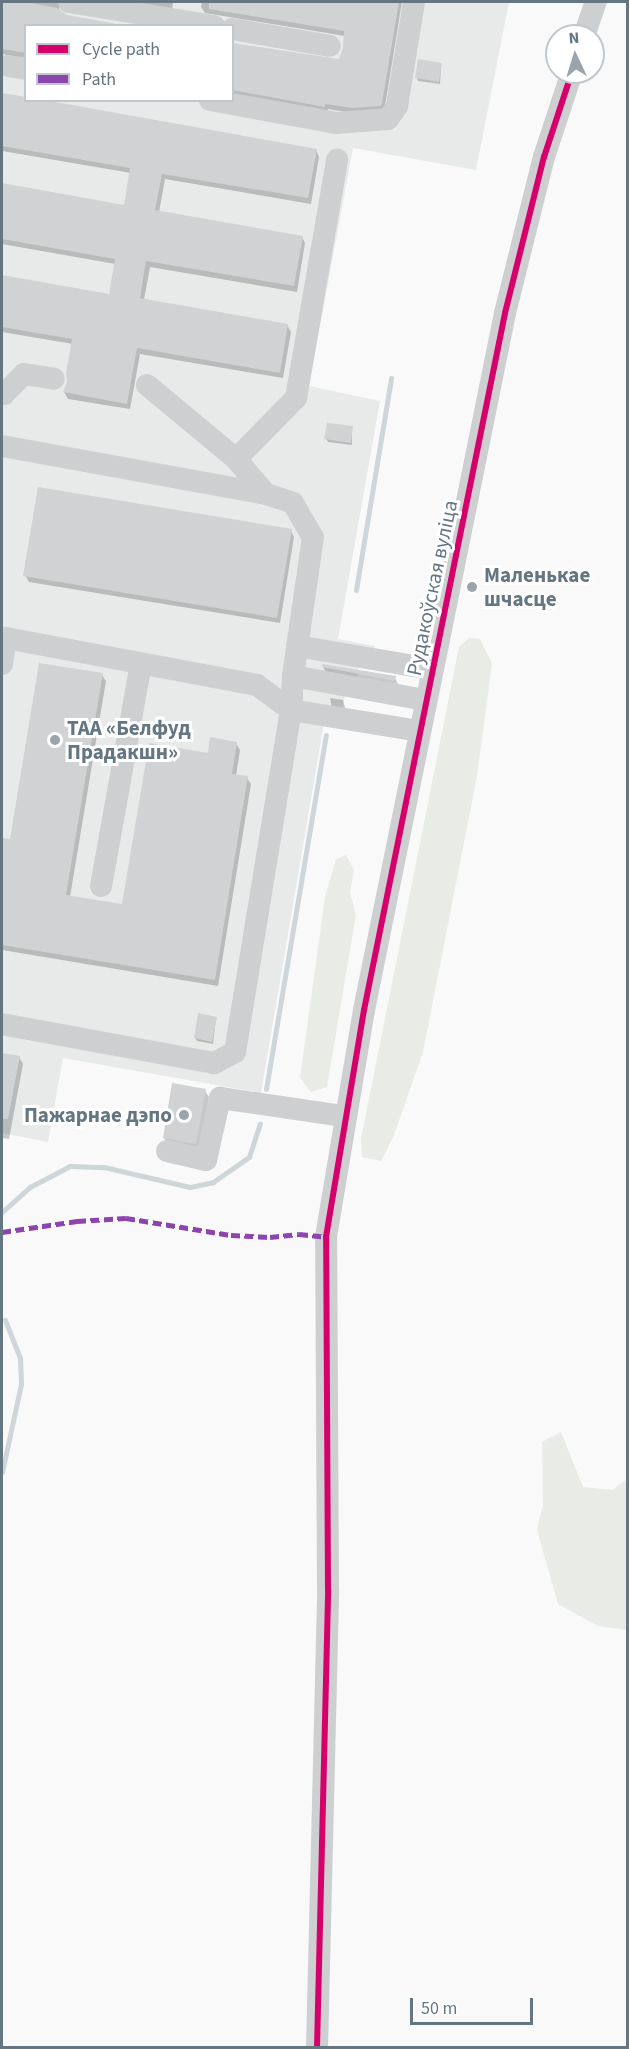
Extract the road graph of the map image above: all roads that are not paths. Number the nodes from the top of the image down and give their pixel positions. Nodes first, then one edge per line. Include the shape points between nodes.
1 (69, 2) edge
2 (414, 2) edge
3 (596, 2) edge
4 (189, 16) edge
5 (209, 24) edge
6 (588, 24) edge
7 (234, 29) edge
8 (330, 46) dead end
9 (568, 84) edge
10 (221, 102) edge
11 (337, 160) dead end
12 (54, 379) dead end
13 (147, 385) dead end
14 (2, 394) edge
15 (2, 446) edge
16 (236, 459) junction
17 (266, 494) junction
18 (4, 640) edge
19 (297, 646) junction
20 (2, 664) edge
21 (141, 664) junction
22 (432, 669) junction
23 (293, 676) junction
24 (425, 700) junction
25 (291, 710) junction
26 (419, 731) junction
27 (101, 886) dead end
28 (2, 1024) edge
29 (344, 1116) junction
30 (167, 1151) dead end
31 (317, 2048) edge

1 - 4 street
2 - 10 street via 397,106 388,119 336,123
3 - 6 street
4 - 5 street
7 - 8 street
9 - 22 street, Рудакоўская вуліца via 544,157 505,313
11 - 16 street via 296,398
12 - 14 street via 24,374
13 - 16 street
15 - 17 street
16 - 17 street
17 - 19 street via 293,503 313,537
18 - 20 street
18 - 21 street
19 - 22 street
19 - 23 street
21 - 25 street via 257,686
21 - 27 street
22 - 24 street, Рудакоўская вуліца
23 - 24 street
23 - 25 street
24 - 26 street, Рудакоўская вуліца
25 - 26 street
25 - 28 street via 235,1052 214,1063
26 - 29 street, Рудакоўская вуліца
29 - 30 street via 220,1098 206,1160
29 - 31 street, Рудакоўская вуліца via 326,1237 328,1590

